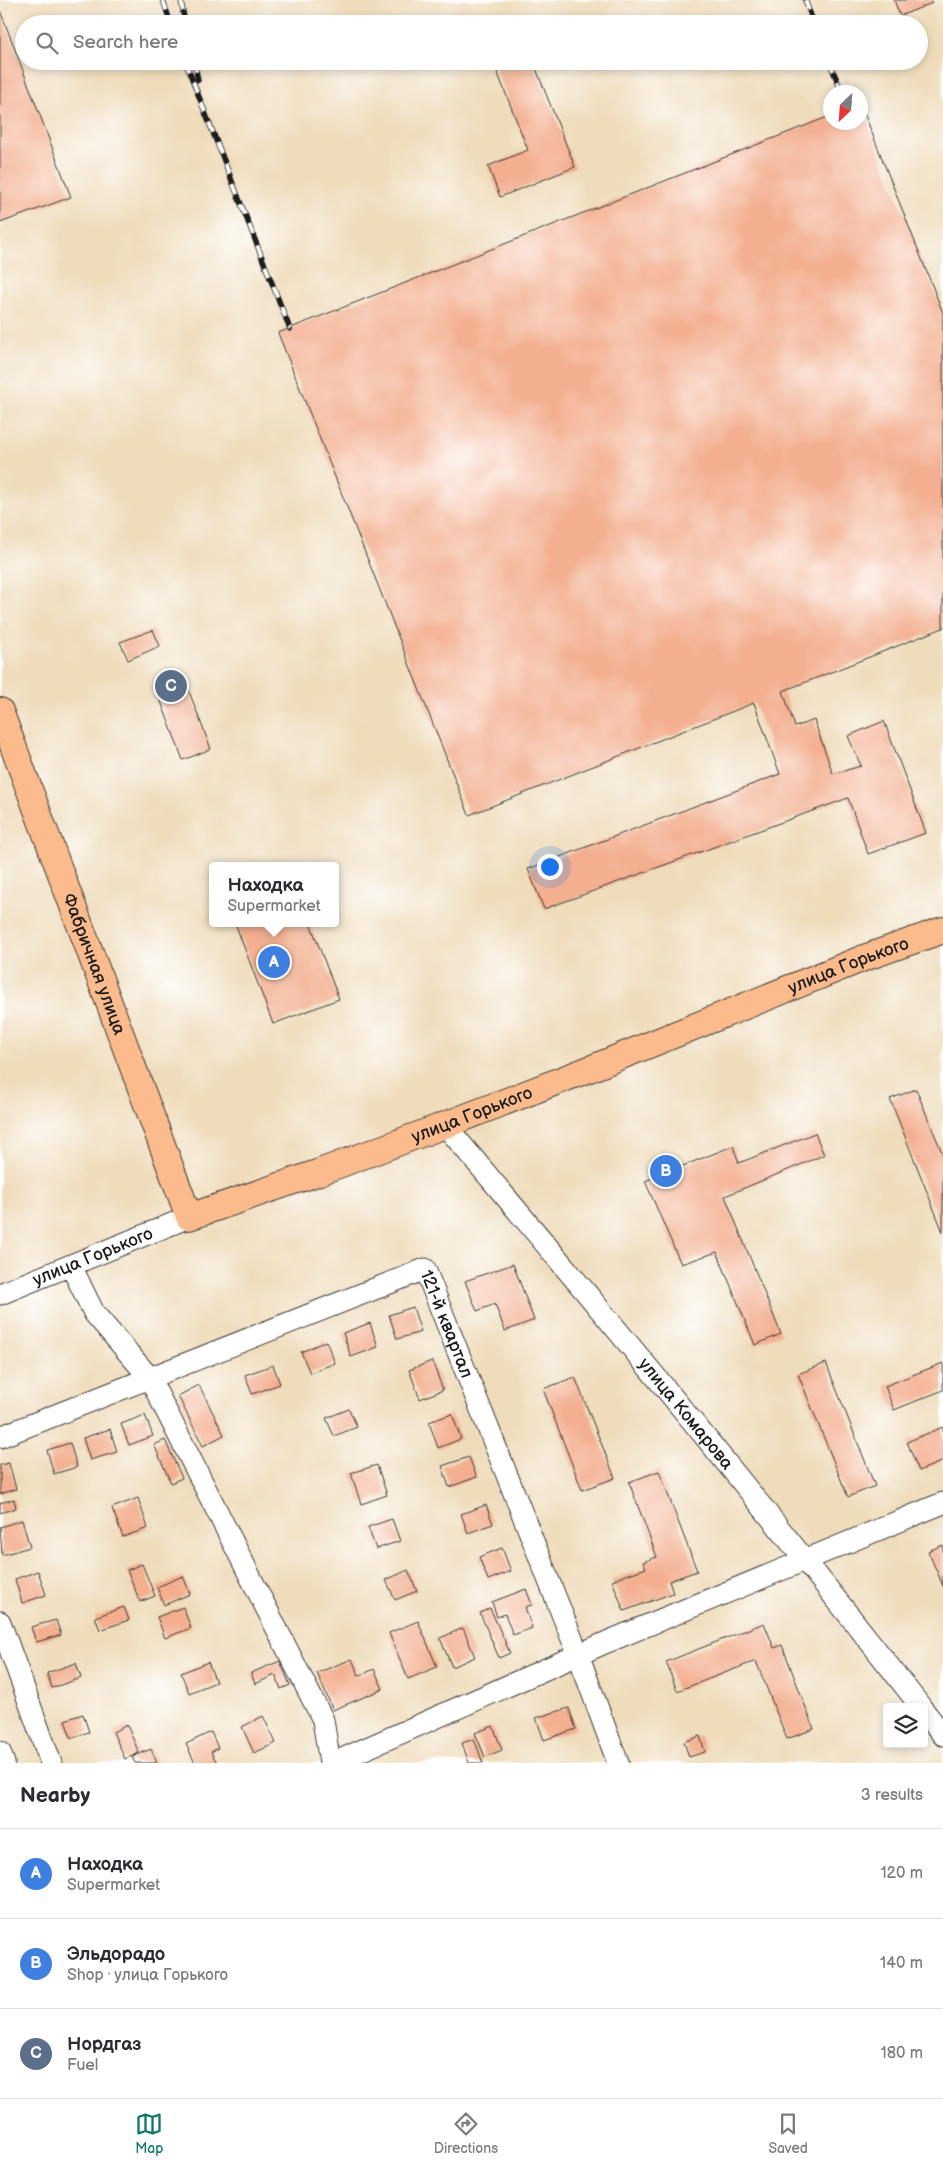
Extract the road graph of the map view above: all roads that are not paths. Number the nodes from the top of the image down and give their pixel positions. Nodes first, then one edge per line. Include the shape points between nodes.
1 (0, 711) edge
2 (943, 930) edge
3 (445, 1125) junction
4 (189, 1217) junction
5 (71, 1266) junction
6 (0, 1294) edge
7 (149, 1377) junction
8 (0, 1437) edge
9 (943, 1503) edge
10 (806, 1559) junction
11 (0, 1622) edge
12 (578, 1654) junction
13 (918, 1703) edge
14 (928, 1716) edge
15 (943, 1735) edge
16 (0, 1752) edge
17 (4, 1763) edge
18 (51, 1763) edge
19 (331, 1763) edge
20 (618, 1763) edge

1 - 4 main road, Фабричная улица
2 - 3 main road, улица Горького via 864,958
3 - 4 main road, улица Горького
3 - 10 street, улица Комарова via 624,1336
4 - 5 street, улица Горького
5 - 6 street, улица Горького
5 - 7 street via 94,1313
7 - 8 street, 121-й квартал
7 - 12 street, 121-й квартал via 426,1269
7 - 19 street via 323,1720
9 - 10 street
10 - 12 street
10 - 13 street, улица Комарова
11 - 18 street
12 - 19 street
12 - 20 street
14 - 15 street
16 - 17 street

